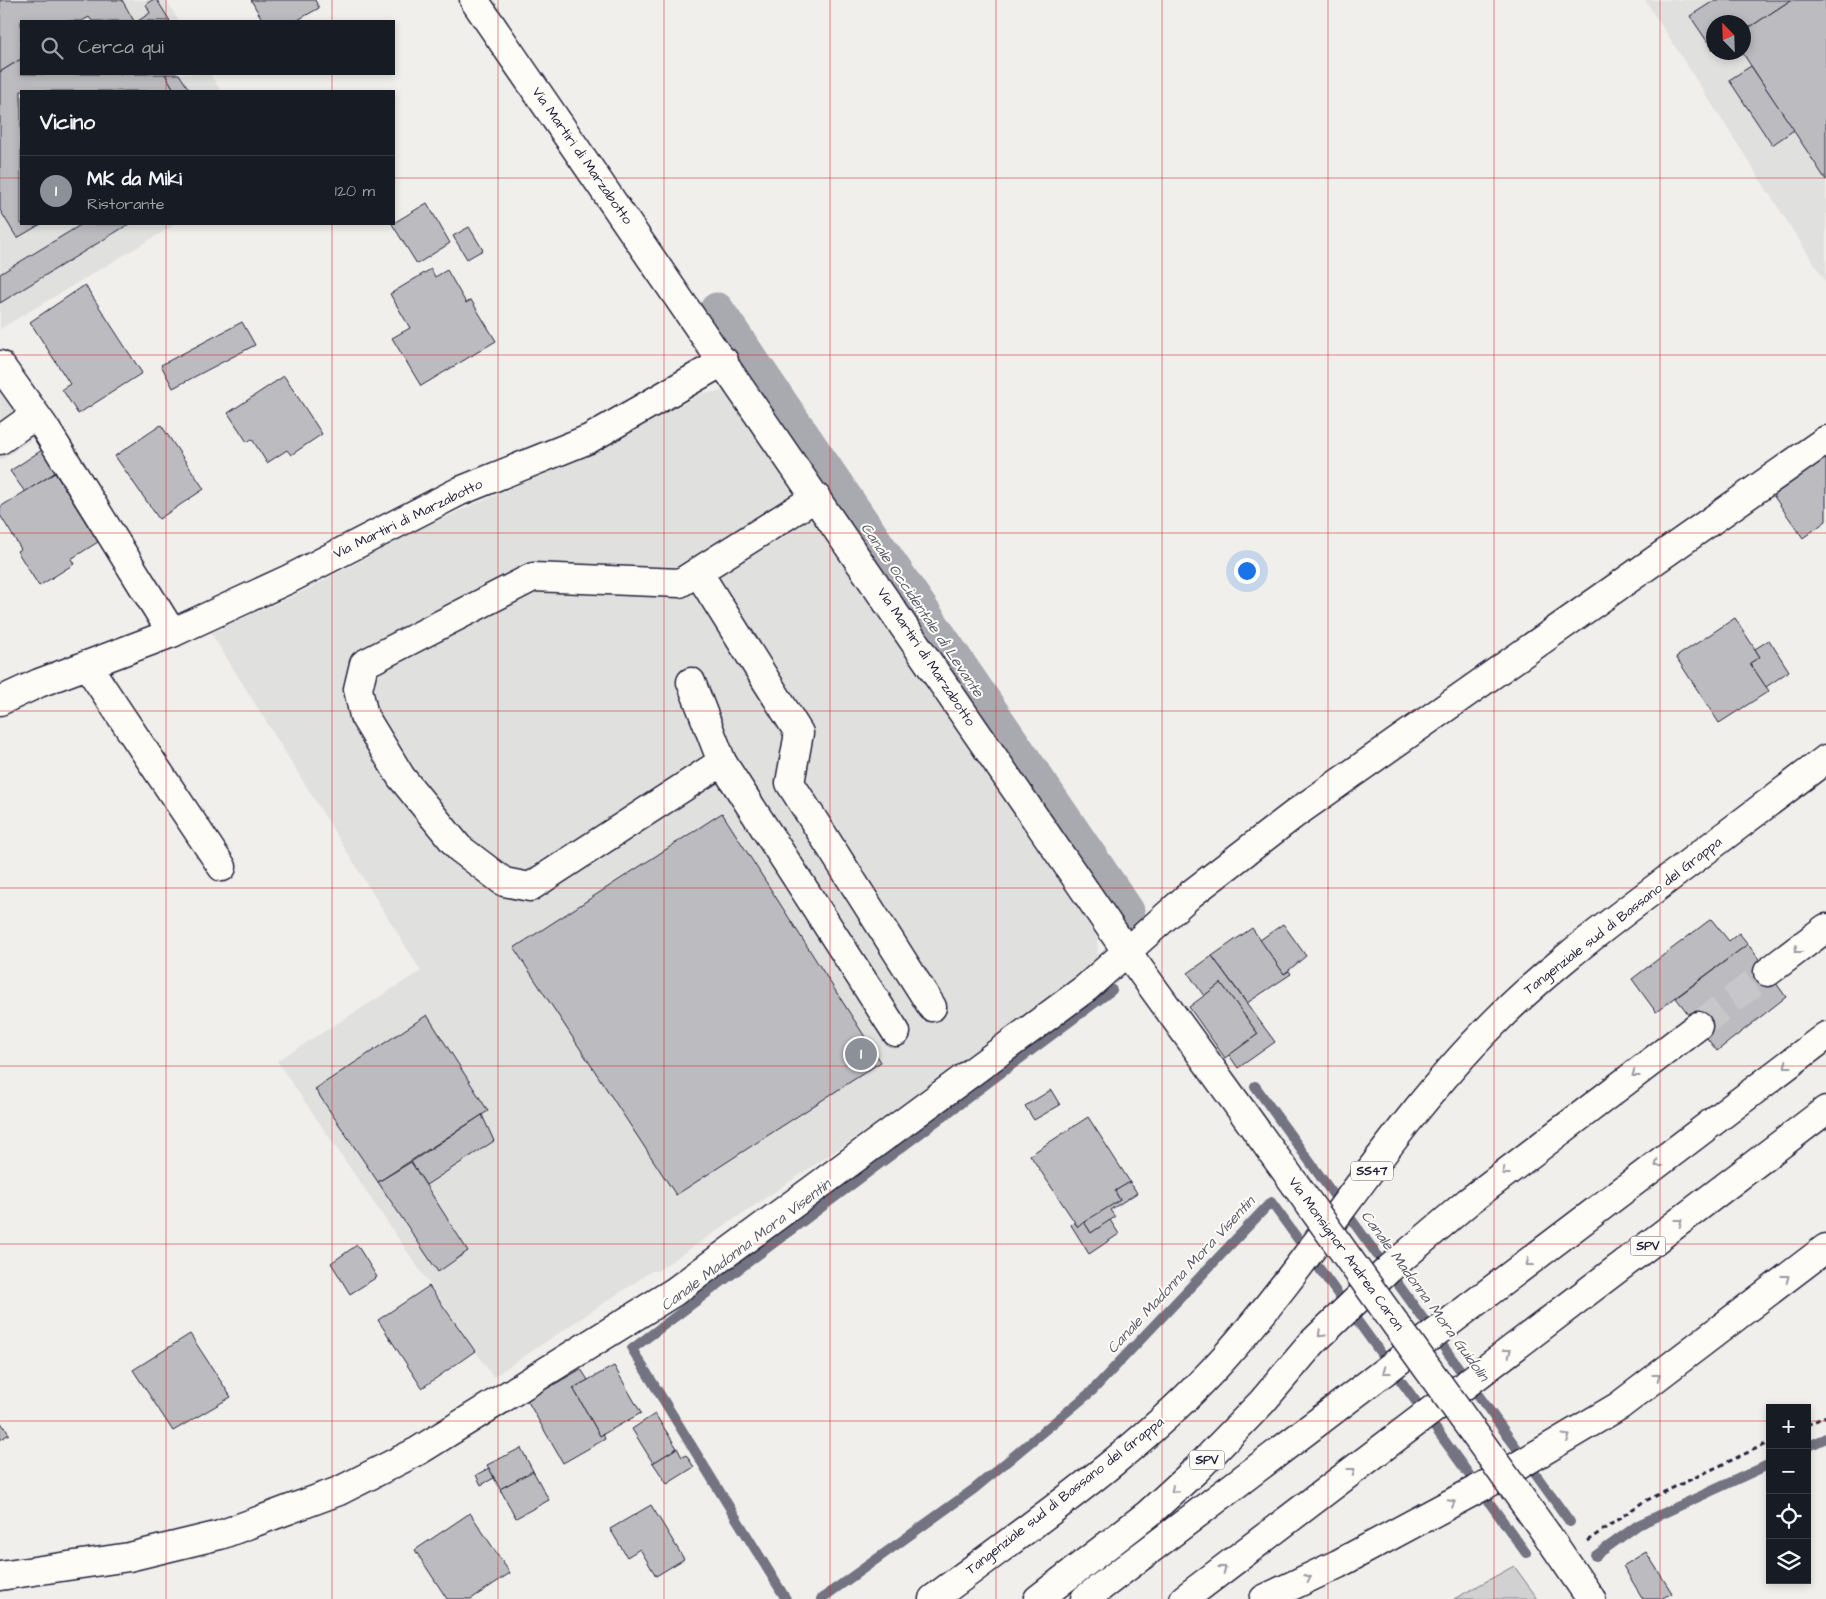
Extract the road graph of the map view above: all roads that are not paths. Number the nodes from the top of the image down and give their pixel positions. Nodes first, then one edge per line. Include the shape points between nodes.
1 (474, 0) edge
2 (724, 362) junction
3 (0, 365) edge
4 (35, 415) junction
5 (0, 440) edge
6 (1826, 440) edge
7 (816, 497) junction
8 (698, 572) junction
9 (172, 634) junction
10 (87, 665) junction
11 (691, 682) dead end
12 (0, 701) edge
13 (1826, 759) edge
14 (722, 762) junction
15 (222, 867) dead end
16 (1826, 928) edge
17 (1127, 952) junction
18 (1768, 972) tunnel mouth
19 (932, 1008) dead end
20 (1698, 1026) tunnel mouth
21 (896, 1032) dead end
22 (1826, 1036) edge
23 (1826, 1110) edge
24 (1826, 1248) edge
25 (0, 1576) edge
26 (933, 1599) edge
27 (1038, 1599) edge
28 (1086, 1599) edge
29 (1184, 1599) edge
30 (1264, 1599) edge
31 (1591, 1599) edge

1 - 2 main road, Via Martiri di Marzabotto
2 - 7 main road, Via Martiri di Marzabotto
2 - 9 main road, Via Martiri di Marzabotto via 589,439 460,491 289,579
3 - 4 main road
4 - 5 main road
4 - 9 main road
6 - 17 main road via 1296,813 1191,894
7 - 8 main road
7 - 17 main road, Via Martiri di Marzabotto
8 - 14 main road via 680,583 533,576 364,664 358,689 364,716 401,776 459,848 504,882 512,884 530,887
8 - 19 main road via 799,733 790,783
9 - 10 main road, Via Martiri di Marzabotto
10 - 12 main road, Via Martiri di Marzabotto
10 - 15 main road
11 - 14 main road
13 - 26 main road, Tangenziale sud di Bassano del Grappa / SS47 via 1609,924 1511,1006 1441,1080 1273,1299 1203,1381 1162,1422 1116,1460
14 - 21 main road
16 -> 18 main road
17 - 25 main road via 1086,988 674,1292 418,1451 339,1491 220,1535 129,1557
17 - 31 main road, Via Monsignor Andrea Caron, bridge via 1564,1557
20 -> 27 main road, SPV via 1476,1195 1389,1269 1313,1342 1262,1402 1197,1469 1148,1514
22 -> 28 main road, SPV
29 -> 23 main road, SPV
30 -> 24 main road via 1338,1564 1470,1493 1619,1406

